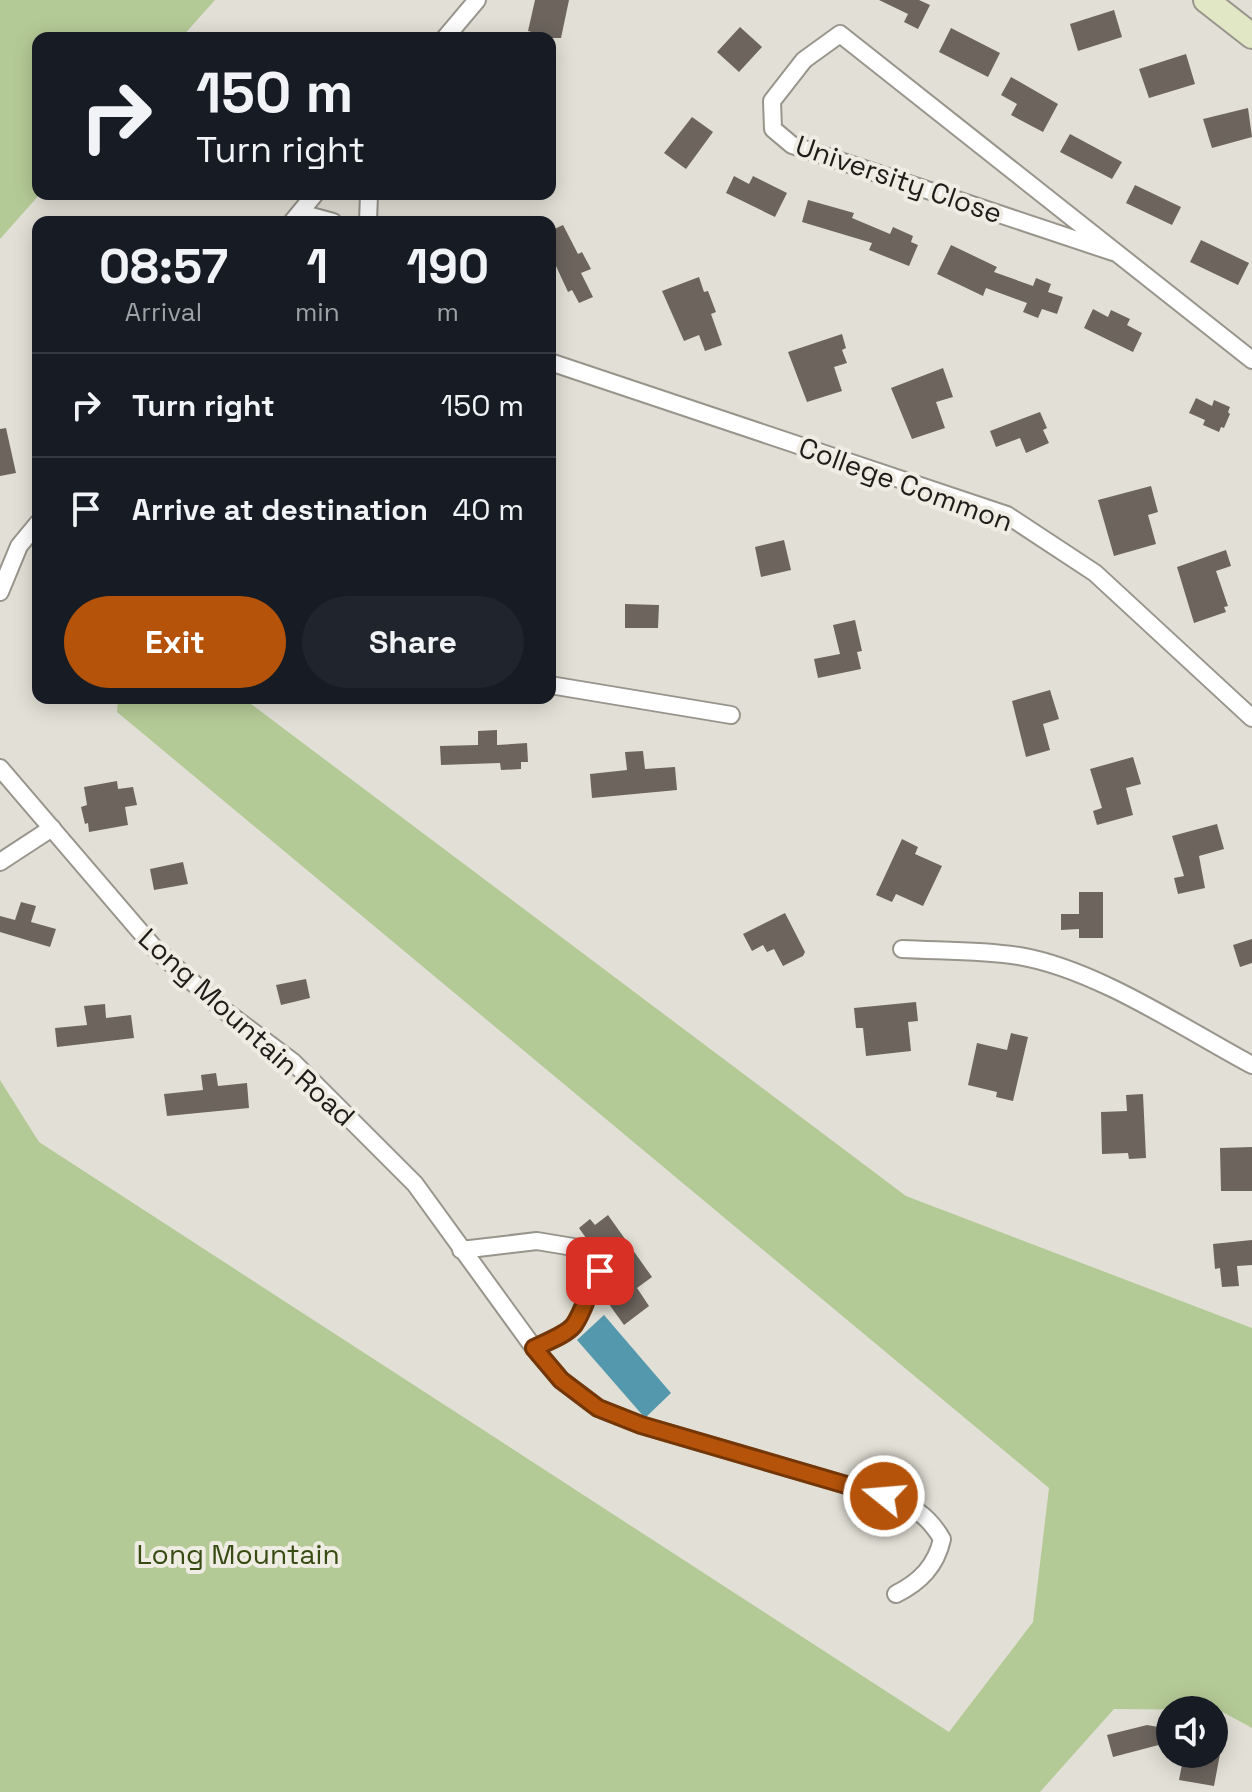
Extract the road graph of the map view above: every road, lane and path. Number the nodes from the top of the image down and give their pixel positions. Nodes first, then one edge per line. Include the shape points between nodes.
1 (477, 0) edge
2 (1206, 0) edge
3 (450, 32) edge
4 (1252, 36) edge
5 (310, 200) edge
6 (297, 216) edge
7 (1113, 252) junction
8 (1252, 360) edge
9 (556, 364) edge
10 (32, 530) edge
11 (0, 592) edge
12 (556, 686) edge
13 (731, 715) dead end
14 (1252, 718) edge
15 (0, 768) edge
16 (52, 828) junction
17 (0, 862) edge
18 (902, 949) dead end
19 (1252, 1065) edge
20 (585, 1249) dead end
21 (461, 1250) junction
22 (600, 1271) dead end
23 (534, 1348) junction
24 (896, 1594) dead end

1 - 3 street
2 - 4 street
5 - 6 street
7 - 7 street, University Close via 840,34 804,60 772,101 773,129 792,145
7 - 8 street, University Close
9 - 14 street, College Common via 1007,515 1095,573
10 - 11 street via 19,546
12 - 13 street
15 - 16 street, Long Mountain Road
16 - 17 street
16 - 21 street, Long Mountain Road via 156,950 293,1062 415,1184
18 - 19 street via 1019,956 1066,970 1113,989
20 - 21 street via 537,1241
21 - 23 street, Long Mountain Road
22 - 23 street via 572,1327
23 - 24 street, Long Mountain Road via 561,1380 598,1408 916,1509 942,1539 939,1553 916,1584

